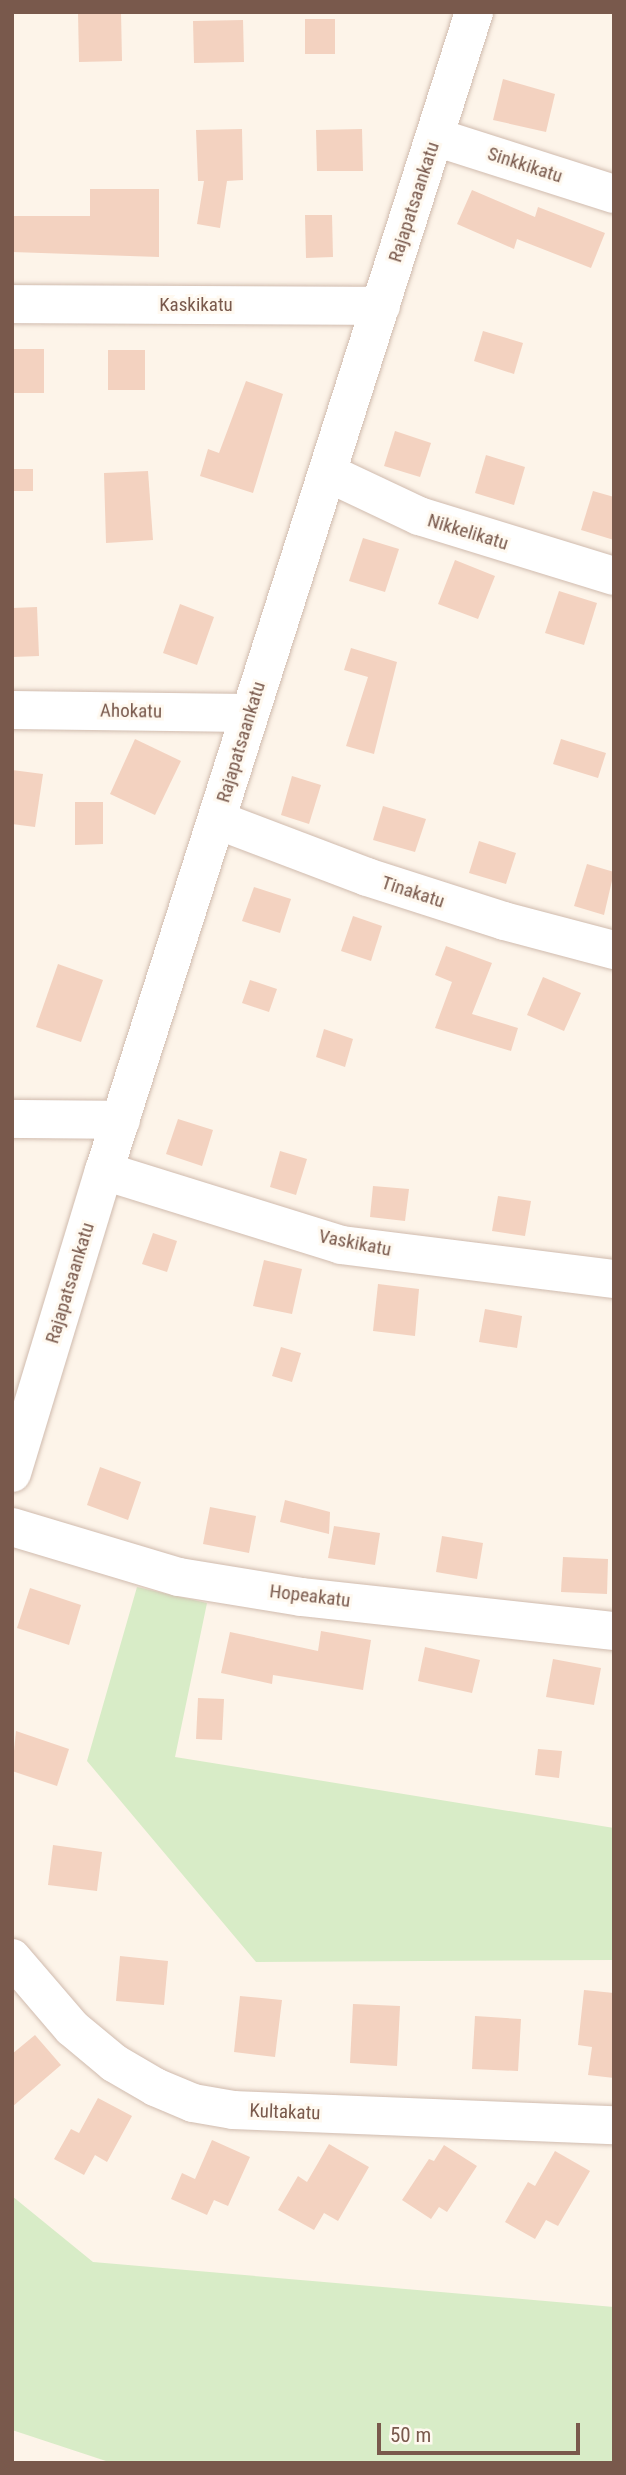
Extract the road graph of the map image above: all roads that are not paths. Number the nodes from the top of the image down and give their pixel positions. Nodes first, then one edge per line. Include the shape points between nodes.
1 (474, 12) edge
2 (435, 137) junction
3 (614, 194) edge
4 (12, 304) edge
5 (380, 306) junction
6 (328, 473) junction
7 (614, 576) edge
8 (12, 710) edge
9 (249, 713) junction
10 (217, 820) junction
11 (614, 950) edge
12 (12, 1119) edge
13 (121, 1120) junction
14 (104, 1171) junction
15 (614, 1279) edge
16 (12, 1473) edge
17 (12, 1527) edge
18 (614, 1631) edge
19 (12, 1958) edge
20 (614, 2125) edge

1 - 2 street, Rajapatsaankatu
2 - 3 street, Sinkkikatu
2 - 5 street, Rajapatsaankatu
4 - 5 street, Kaskikatu
5 - 6 street, Rajapatsaankatu
6 - 7 street, Nikkelikatu via 419,516
6 - 9 street, Rajapatsaankatu
8 - 9 street, Ahokatu
9 - 10 street, Rajapatsaankatu
10 - 11 street, Tinakatu via 379,881
10 - 13 street, Rajapatsaankatu
12 - 13 street
13 - 14 street, Rajapatsaankatu
14 - 15 street, Vaskikatu via 341,1245
14 - 16 street, Rajapatsaankatu
17 - 18 street, Hopeakatu via 179,1577 301,1597
19 - 20 street, Kultakatu via 72,2028 104,2054 155,2087 192,2103 233,2110

